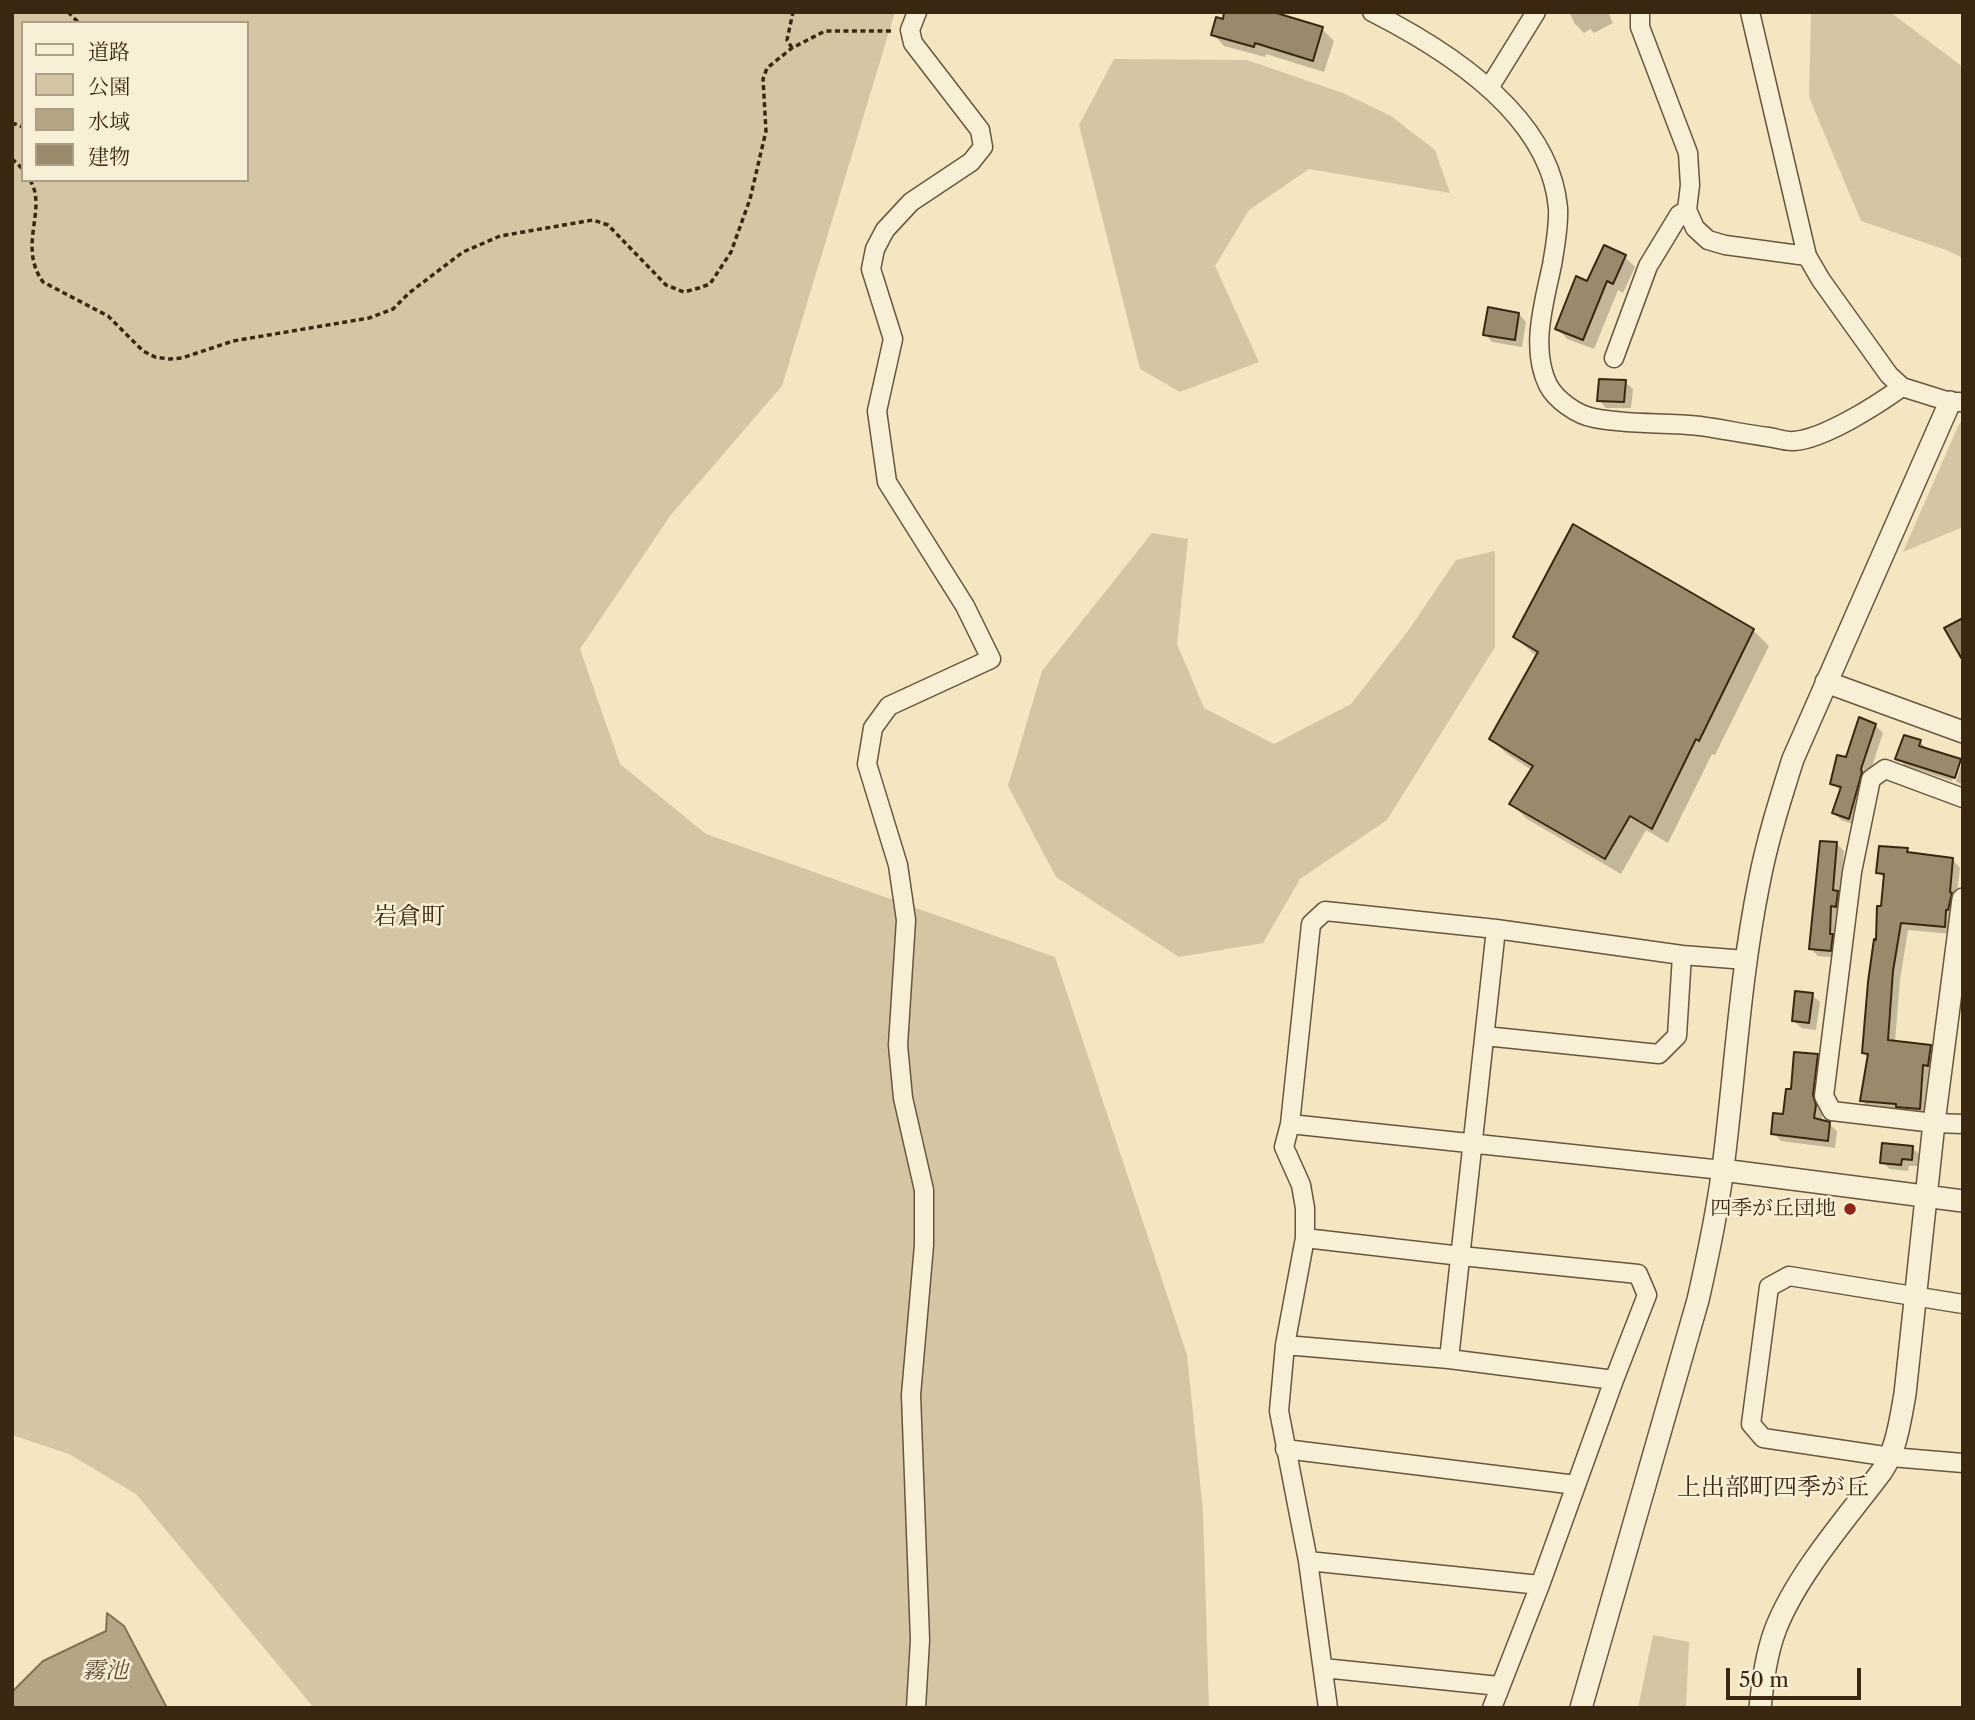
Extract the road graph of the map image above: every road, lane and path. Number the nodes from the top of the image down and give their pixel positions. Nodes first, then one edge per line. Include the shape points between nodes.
1 (793, 12) edge
2 (917, 12) edge
3 (1372, 12) edge
4 (1536, 12) edge
5 (1640, 12) edge
6 (1750, 12) edge
7 (910, 30) junction
8 (792, 48) junction
9 (1489, 88) junction
10 (31, 182) edge
11 (1687, 210) junction
12 (1807, 256) junction
13 (1614, 358) dead end
14 (1902, 387) junction
15 (1957, 402) edge
16 (1826, 682) junction
17 (1963, 732) edge
18 (1963, 798) edge
19 (1963, 899) edge
20 (1496, 929) junction
21 (1682, 955) junction
22 (1746, 960) junction
23 (1485, 1036) junction
24 (1934, 1123) junction
25 (1290, 1124) junction
26 (1963, 1124) edge
27 (1472, 1143) junction
28 (1722, 1170) junction
29 (1926, 1198) junction
30 (1963, 1201) edge
31 (1305, 1238) junction
32 (1461, 1256) junction
33 (1916, 1296) junction
34 (1963, 1304) edge
35 (1285, 1345) junction
36 (1449, 1359) junction
37 (1614, 1380) junction
38 (1285, 1449) junction
39 (1891, 1457) junction
40 (1963, 1464) edge
41 (1576, 1485) junction
42 (1308, 1561) junction
43 (1540, 1585) junction
44 (1323, 1668) junction
45 (1499, 1686) junction
46 (916, 1708) edge
47 (1328, 1708) edge
48 (1492, 1708) edge
49 (1581, 1708) edge
50 (1760, 1708) edge

1 - 8 path via 788,40
2 - 7 street
3 - 9 street via 1413,33
4 - 9 street
5 - 11 street via 1640,27 1688,153
6 - 12 street
7 - 8 path via 825,31
7 - 46 street via 913,43 981,130 983,147 971,162 911,202 874,249 872,269 893,339 877,411 887,482 965,606 991,659 889,706 873,728 867,764 898,865 906,920 898,1045 903,1098 924,1190 925,1245 911,1395 920,1640
8 - 10 path via 764,74 766,131 750,199 731,252 710,284 684,292 666,285 608,225 593,220 500,236 463,252 393,309 369,317 233,341 182,358 155,357 108,316 43,282 33,264 36,196
9 - 14 street via 1520,120 1553,180 1558,209 1539,328 1541,362 1549,386 1571,410 1592,418 1699,426 1793,441 1818,435
11 - 12 street via 1695,228 1708,240
11 - 13 street via 1679,215 1648,266
12 - 14 street
14 - 15 street
15 - 16 street
16 - 17 street
16 - 22 street via 1773,820
18 - 24 street via 1885,769 1871,779 1852,872 1824,1096 1832,1111
19 - 24 street
20 - 21 street
20 - 23 street
20 - 25 street via 1325,911 1311,924
21 - 22 street
21 - 23 street via 1677,1036 1659,1054
22 - 28 street
23 - 27 street
24 - 26 street
24 - 29 street
25 - 27 street
25 - 31 street via 1284,1147 1301,1185
27 - 28 street
27 - 32 street
28 - 29 street
28 - 49 street via 1698,1300
29 - 30 street
29 - 33 street
31 - 32 street
31 - 35 street
32 - 36 street
32 - 37 street via 1638,1273 1647,1295
33 - 34 street
33 - 39 street via 1905,1394
33 - 39 street via 1789,1276 1769,1287 1751,1424 1763,1438
35 - 36 street
35 - 38 street via 1279,1411
36 - 37 street
37 - 41 street
38 - 41 street
38 - 42 street
39 - 40 street
39 - 50 street via 1792,1595 1765,1666
41 - 43 street
42 - 43 street
42 - 44 street
43 - 45 street
44 - 45 street
44 - 47 street
45 - 48 street

